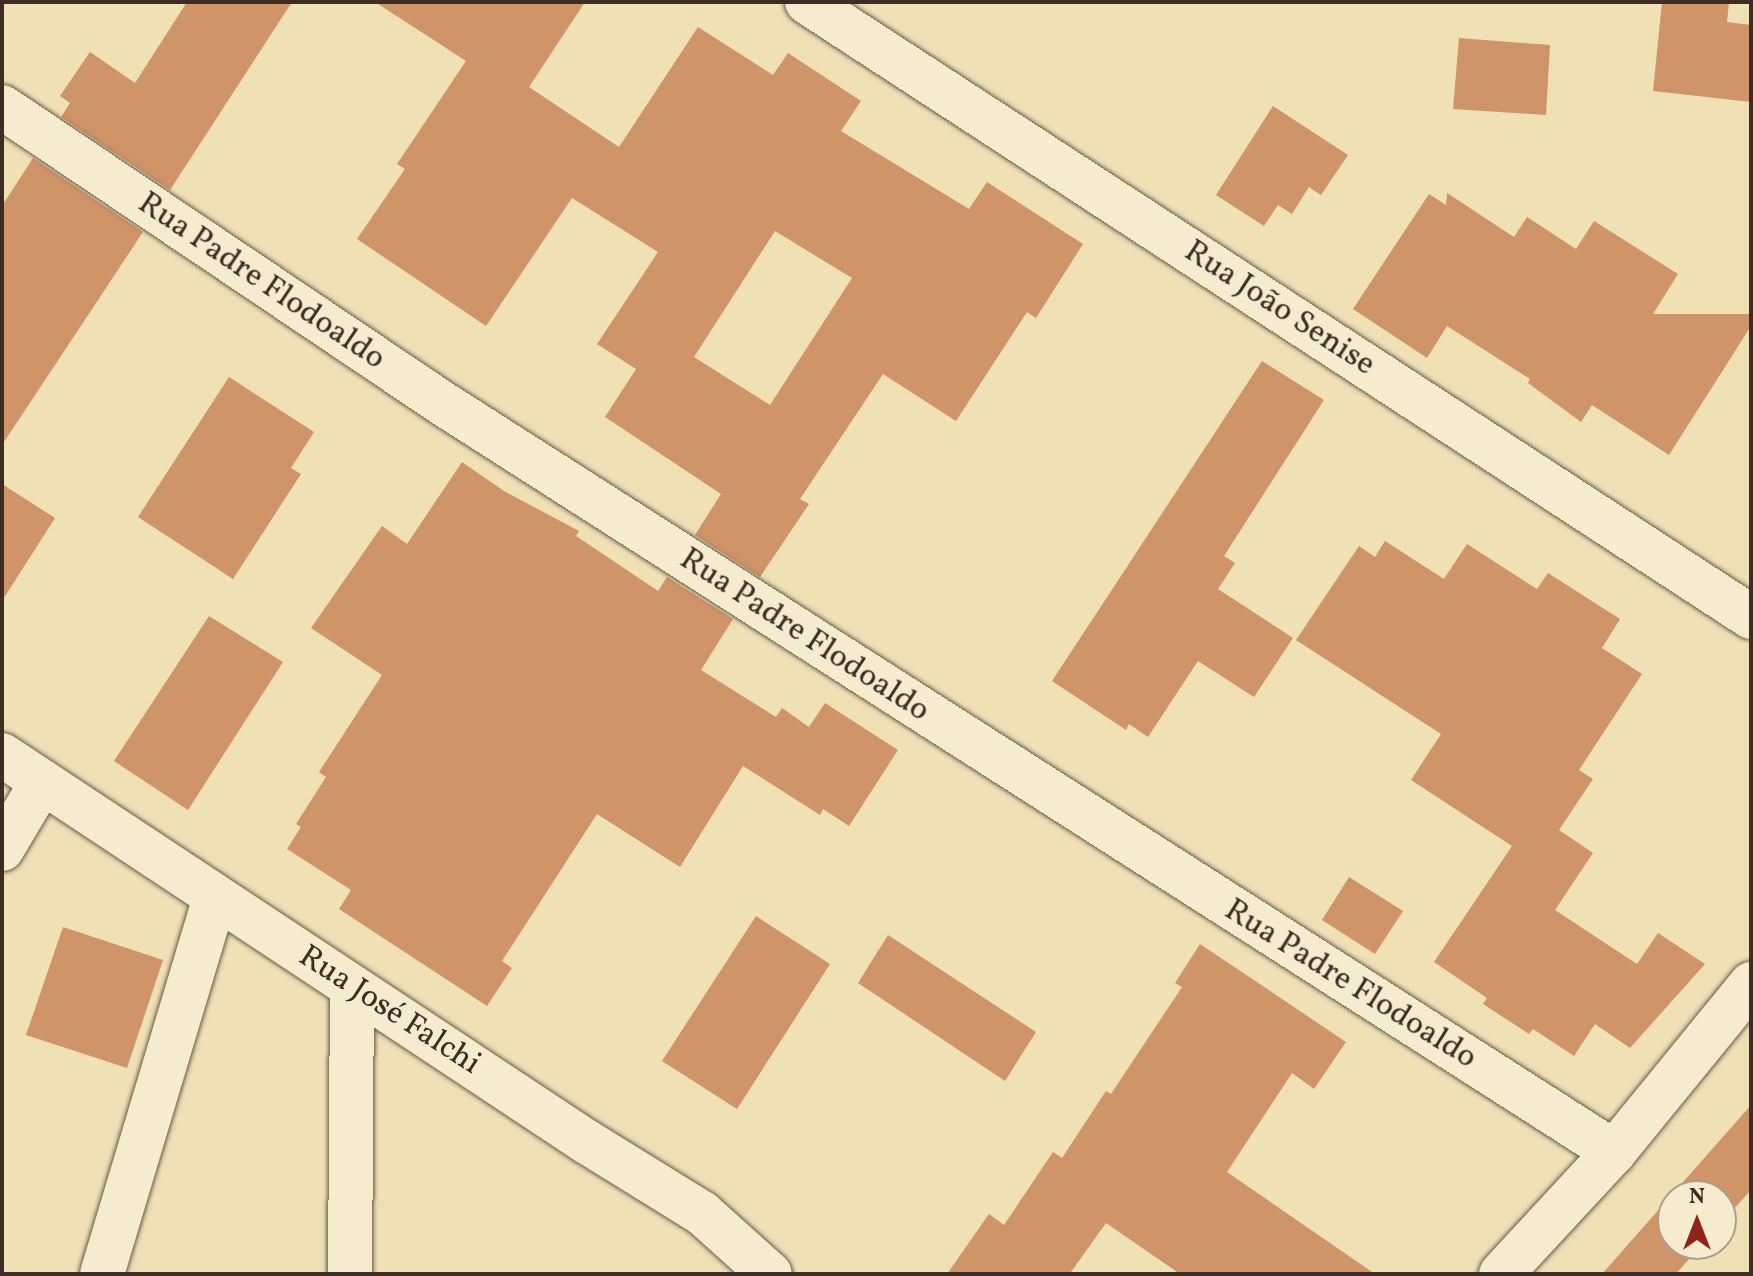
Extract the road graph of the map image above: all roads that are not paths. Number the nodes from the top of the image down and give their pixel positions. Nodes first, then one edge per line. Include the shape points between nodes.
1 (807, 2) edge
2 (2, 107) edge
3 (1751, 617) edge
4 (2, 755) edge
5 (42, 782) junction
6 (2, 849) edge
7 (215, 897) junction
8 (1751, 984) edge
9 (352, 988) junction
10 (1614, 1152) junction
11 (102, 1274) edge
12 (350, 1274) edge
13 (770, 1274) edge
14 (1501, 1274) edge

1 - 3 street, Rua João Senise
2 - 10 street, Rua Padre Flodoaldo via 455,411
4 - 5 street, Rua José Falchi
5 - 6 street
5 - 7 street, Rua José Falchi
7 - 9 street, Rua José Falchi
7 - 11 street
8 - 10 street
9 - 12 street
9 - 13 street, Rua José Falchi via 702,1213
10 - 14 street

